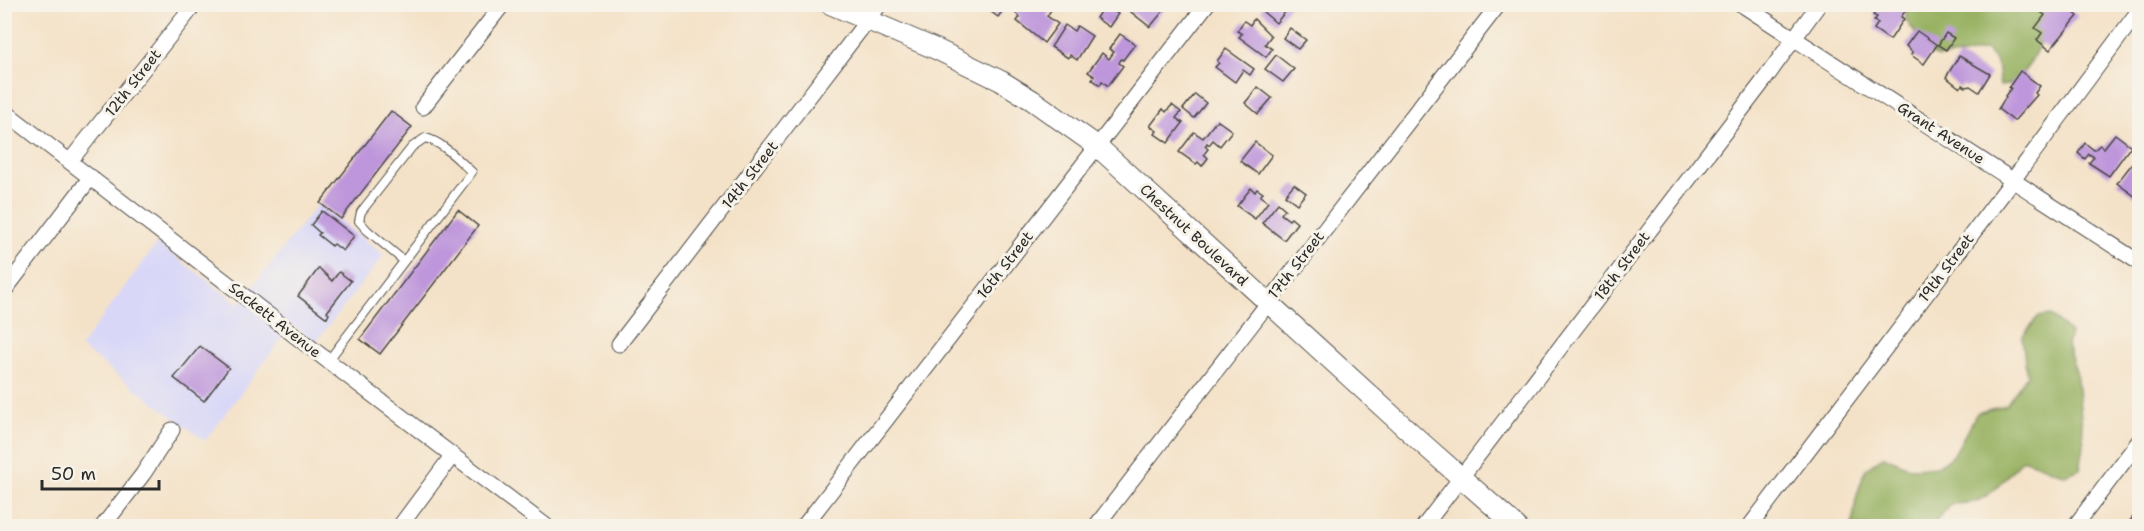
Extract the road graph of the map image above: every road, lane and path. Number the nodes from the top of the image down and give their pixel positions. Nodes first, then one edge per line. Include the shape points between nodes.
1 (195, 4) edge
2 (503, 4) edge
3 (830, 4) edge
4 (880, 4) edge
5 (1207, 4) edge
6 (1499, 4) edge
7 (1741, 4) edge
8 (1819, 4) edge
9 (2139, 9) edge
10 (868, 20) junction
11 (1794, 39) junction
12 (423, 107) dead end
13 (4, 111) edge
14 (1097, 146) junction
15 (70, 161) junction
16 (91, 177) junction
17 (2013, 180) junction
18 (404, 261) junction
19 (2139, 263) edge
20 (4, 291) edge
21 (1267, 302) junction
22 (619, 344) dead end
23 (328, 361) junction
24 (172, 430) dead end
25 (2139, 440) edge
26 (452, 456) junction
27 (1461, 478) junction
28 (103, 526) edge
29 (400, 526) edge
30 (546, 526) edge
31 (804, 526) edge
32 (1096, 526) edge
33 (1424, 526) edge
34 (1516, 526) edge
35 (1750, 526) edge
36 (2075, 526) edge

1 - 15 street, 12th Street
2 - 12 street
3 - 10 street, Chestnut Boulevard
4 - 10 street, 14th Street
5 - 14 street, 16th Street
6 - 21 street, 17th Street
7 - 11 street, Grant Avenue
8 - 11 street, 18th Street
9 - 17 street, 19th Street
10 - 14 street, Chestnut Boulevard via 1001,81
10 - 22 street, 14th Street
11 - 17 street, Grant Avenue
11 - 27 street, 18th Street
13 - 15 street, Sackett Avenue
14 - 21 street, Chestnut Boulevard
14 - 31 street, 16th Street
15 - 16 street, Sackett Avenue
16 - 20 street
16 - 23 street, Sackett Avenue
17 - 19 street, Grant Avenue
17 - 35 street, 19th Street
18 - 18 lane via 472,172 425,138 412,147 361,212 359,221
18 - 23 lane
21 - 27 street, Chestnut Boulevard
21 - 32 street, 17th Street
23 - 26 street, Sackett Avenue
24 - 28 street
25 - 36 street
26 - 29 street
26 - 30 street, Sackett Avenue
27 - 33 street, 18th Street
27 - 34 street, Chestnut Boulevard

